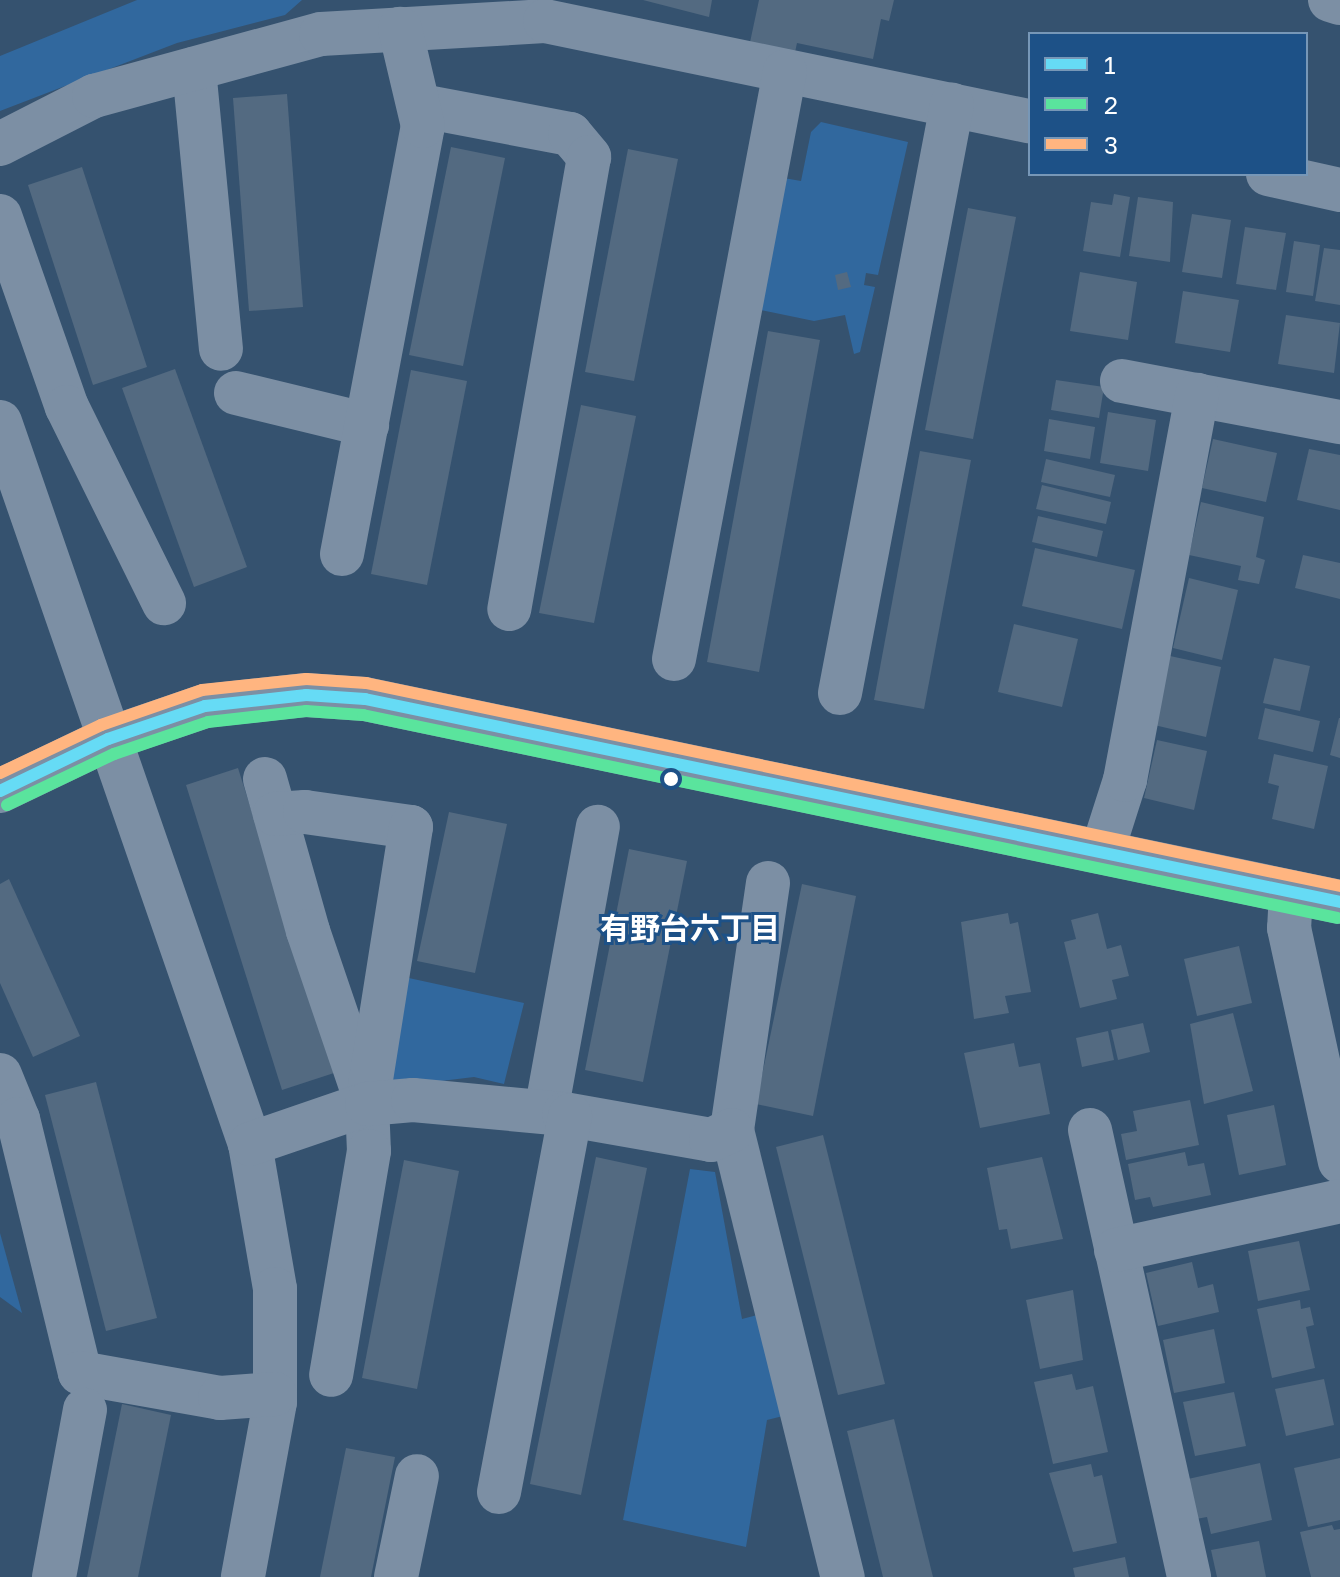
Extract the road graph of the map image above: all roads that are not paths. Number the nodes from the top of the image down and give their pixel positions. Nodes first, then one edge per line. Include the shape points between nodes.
1 (1330, 0) edge
2 (1340, 3) edge
3 (550, 11) edge
4 (400, 29) junction
5 (194, 69) junction
6 (785, 71) junction
7 (952, 105) junction
8 (422, 106) junction
9 (1028, 121) edge
10 (0, 144) edge
11 (1277, 176) edge
12 (1340, 190) edge
13 (0, 216) edge
14 (221, 349) dead end
15 (1122, 381) dead end
16 (236, 393) dead end
17 (1197, 395) junction
18 (0, 422) edge
19 (1340, 422) edge
20 (367, 425) junction
21 (342, 554) dead end
22 (164, 603) dead end
23 (509, 609) dead end
24 (674, 659) dead end
25 (840, 693) dead end
26 (108, 739) junction
27 (0, 791) edge
28 (598, 827) dead end
29 (1102, 852) junction
30 (768, 883) dead end
31 (1291, 892) junction
32 (1340, 902) edge
33 (0, 1075) edge
34 (367, 1104) junction
35 (558, 1114) junction
36 (732, 1130) junction
37 (1090, 1130) dead end
38 (250, 1144) junction
39 (1340, 1161) edge
40 (1340, 1201) edge
41 (1116, 1250) junction
42 (331, 1375) dead end
43 (275, 1394) junction
44 (85, 1410) dead end
45 (417, 1476) dead end
46 (499, 1492) dead end
47 (54, 1577) edge
48 (243, 1577) edge
49 (396, 1577) edge
50 (843, 1577) edge
51 (1189, 1577) edge

1 - 2 street
3 - 4 street
3 - 6 street
4 - 5 street via 321,34
4 - 8 street
5 - 10 street via 94,96
5 - 14 street
6 - 7 street
6 - 24 street
7 - 9 street
7 - 25 street
8 - 20 street via 423,126
8 - 23 street via 570,134 589,157
11 - 12 street
13 - 22 street via 67,407
15 - 17 street
16 - 20 street
17 - 19 street
17 - 29 street via 1125,780
18 - 26 street
20 - 21 street
26 - 27 street
26 - 29 street via 205,706 249,699 365,699
26 - 38 street
28 - 35 street
29 - 31 street
30 - 36 street
31 - 32 street
31 - 39 street via 1289,928
33 - 43 street via 18,1119 80,1373 220,1398
34 - 34 street via 411,827 305,812 270,796
34 - 35 street via 413,1100
34 - 38 street
34 - 42 street via 369,1151
35 - 36 street via 711,1140
35 - 46 street
36 - 50 street
37 - 41 street
38 - 43 street via 275,1289
40 - 41 street
41 - 51 street
43 - 48 street
44 - 47 street
45 - 49 street

